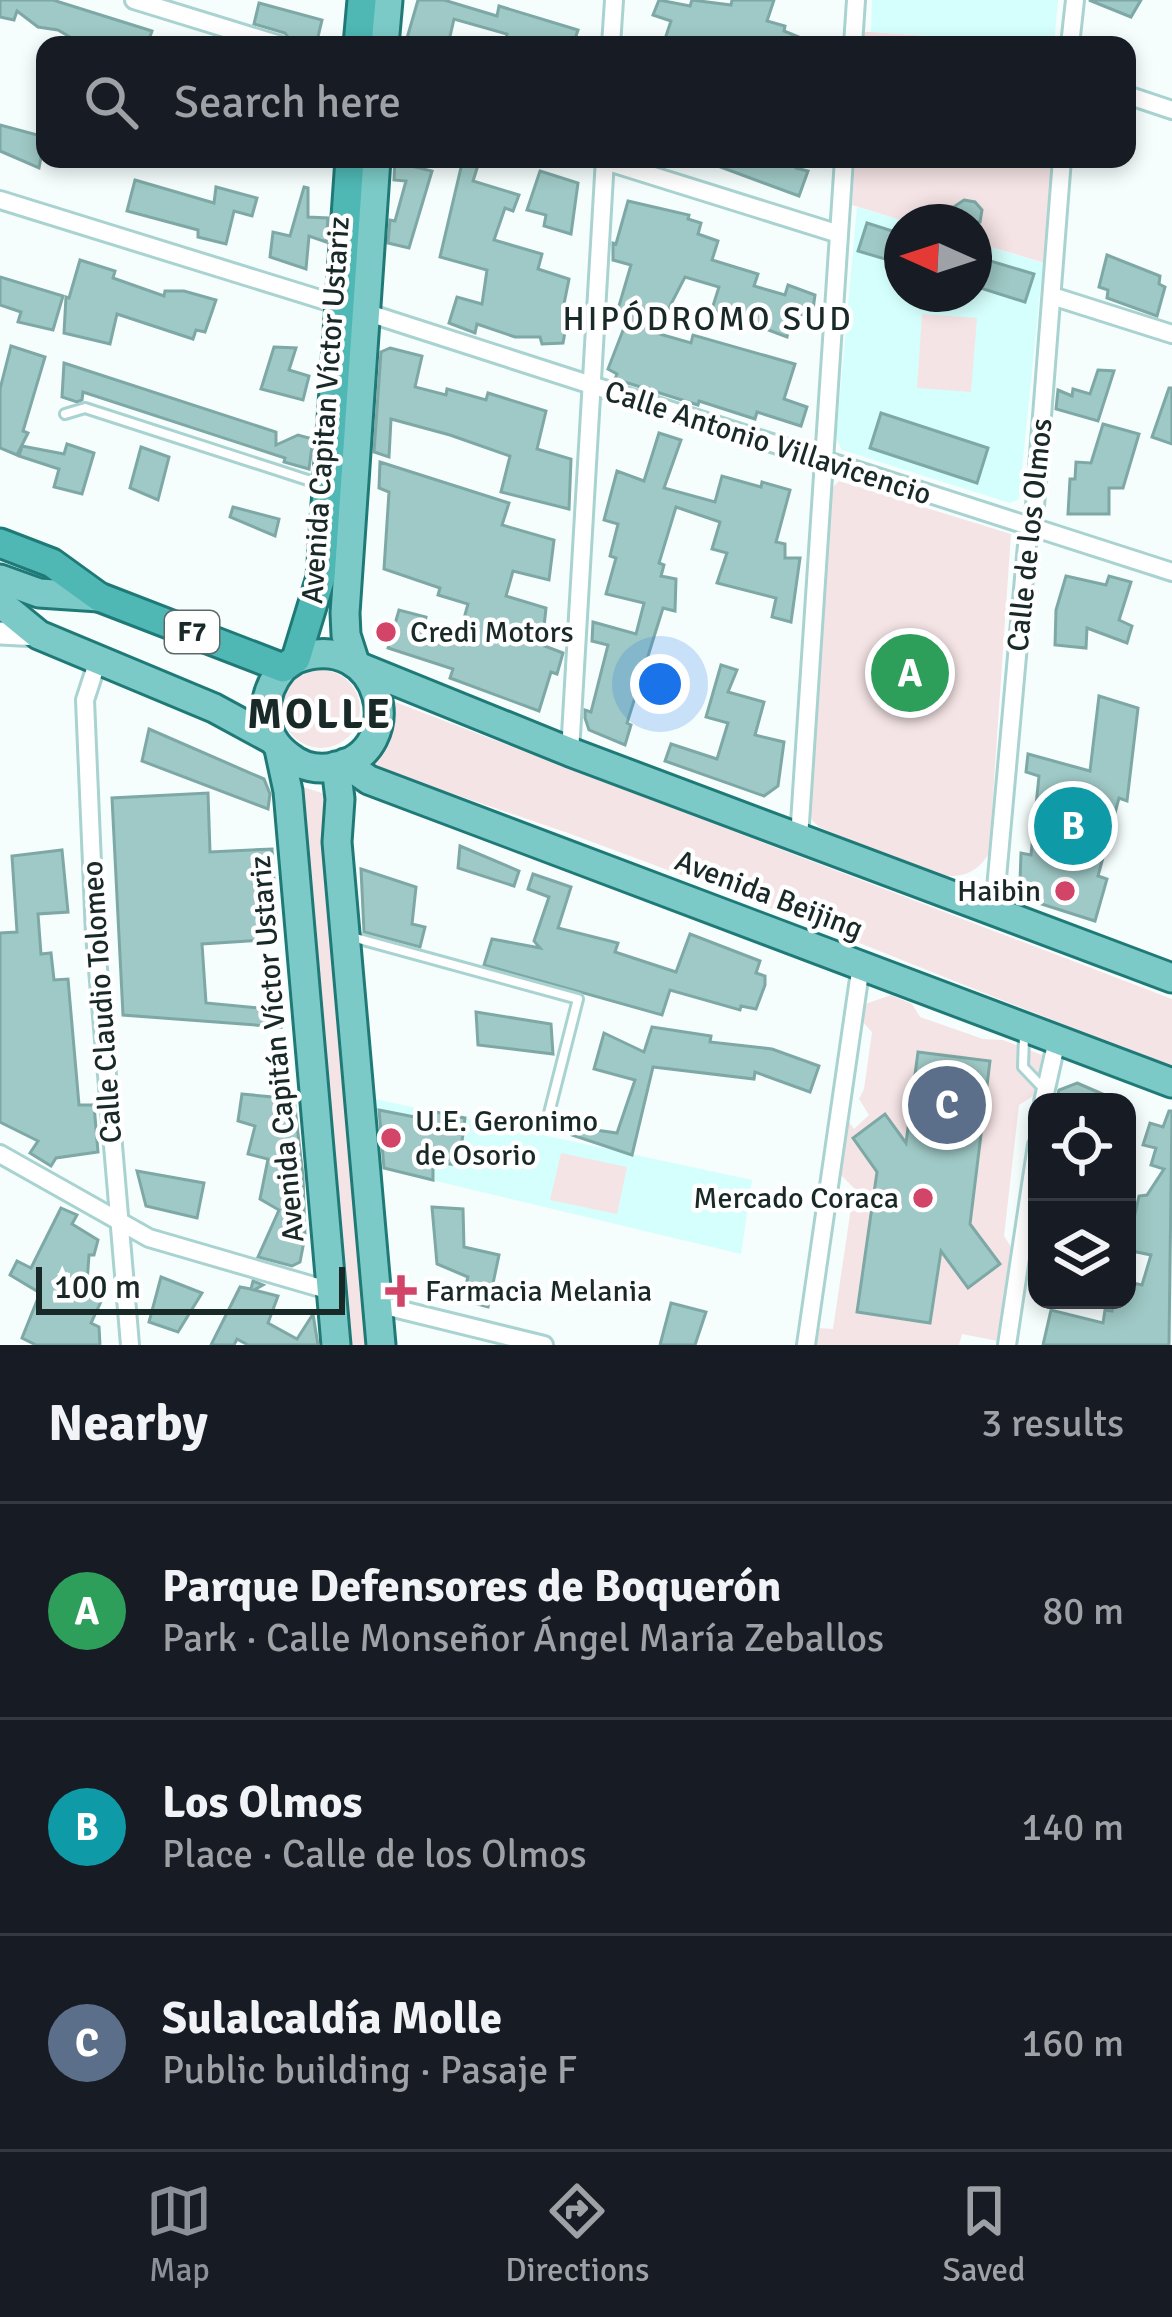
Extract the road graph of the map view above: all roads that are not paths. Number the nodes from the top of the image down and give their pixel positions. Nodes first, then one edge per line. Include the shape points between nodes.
1 (134, 0) edge
2 (362, 0) edge
3 (388, 0) edge
4 (614, 0) edge
5 (856, 0) edge
6 (1075, 0) edge
7 (251, 36) edge
8 (359, 36) edge
9 (385, 36) edge
10 (612, 36) edge
11 (854, 36) edge
12 (1071, 36) edge
13 (1136, 98) edge
14 (1172, 110) edge
15 (350, 168) edge
16 (375, 168) edge
17 (603, 168) edge
18 (629, 168) edge
19 (843, 168) edge
20 (1061, 168) edge
21 (0, 200) edge
22 (839, 234) junction
23 (1052, 296) junction
24 (352, 309) junction
25 (1172, 334) edge
26 (592, 386) junction
27 (64, 414) dead end
28 (823, 462) junction
29 (327, 487) junction
30 (1030, 526) junction
31 (0, 543) edge
32 (1172, 572) edge
33 (0, 579) edge
34 (99, 597) junction
35 (0, 603) edge
36 (0, 634) edge
37 (39, 635) junction
38 (98, 660) junction
39 (290, 664) junction
40 (358, 665) junction
41 (276, 744) junction
42 (570, 752) junction
43 (341, 765) junction
44 (799, 838) junction
45 (994, 911) junction
46 (344, 935) junction
47 (862, 965) junction
48 (1172, 978) edge
49 (1025, 1028) junction
50 (1057, 1040) junction
51 (1172, 1083) edge
52 (1042, 1093) edge
53 (1045, 1093) edge
54 (546, 1125) dead end
55 (0, 1154) edge
56 (1029, 1201) edge
57 (120, 1221) junction
58 (332, 1291) junction
59 (377, 1304) junction
60 (130, 1345) edge
61 (336, 1345) edge
62 (381, 1345) edge
63 (544, 1345) edge
64 (806, 1345) edge
65 (1007, 1345) edge

1 - 7 street
2 - 8 highway
3 - 9 main road
4 - 10 street
5 - 11 street
6 - 12 street
13 - 14 street
15 - 24 highway, Avenida Capitan Víctor Ustariz
16 - 24 main road, Avenida Capitan Víctor Ustariz
17 - 26 street
18 - 22 street
19 - 22 street
20 - 23 street, Calle de los Olmos
21 - 24 street, Calle Antonio Villavicencio
22 - 28 street
23 - 25 street
23 - 30 street, Calle de los Olmos
24 - 26 street, Calle Antonio Villavicencio
24 - 29 highway, Avenida Capitan Víctor Ustariz
24 - 40 main road, Avenida Capitan Víctor Ustariz via 344,622
26 - 28 street, Calle Antonio Villavicencio
26 - 42 street
27 - 29 lane via 85,408
28 - 30 street, Calle Antonio Villavicencio
28 - 44 street
29 - 39 highway, Avenida Capitan Víctor Ustariz via 322,577
30 - 32 street, Calle Antonio Villavicencio
30 - 45 street, Calle de los Olmos
31 - 34 highway via 52,563
33 - 34 main road via 39,593
34 - 39 highway, F7
35 - 37 main road
36 - 37 street
37 - 38 main road
38 - 41 main road via 214,708
38 - 57 street, Calle Claudio Tolomeo via 85,700 94,934
39 - 40 main road via 322,653
39 - 41 main road via 266,697
40 - 42 main road
40 - 43 main road via 373,684 380,715 369,744
41 - 43 main road via 306,766
41 - 58 main road, Avenida Capitán Víctor Ustariz via 288,791
42 - 44 main road
43 - 46 main road
43 - 47 main road, Avenida Beijing
44 - 45 main road
45 - 48 main road
46 - 54 lane via 578,999
46 - 59 main road
47 - 49 main road, Avenida Beijing
47 - 64 street
49 - 50 main road, Avenida Beijing
49 - 52 lane via 1023,1067
50 - 51 main road, Avenida Beijing
50 - 53 street
55 - 57 street
56 - 65 street
57 - 58 street via 148,1238
57 - 60 street, Calle Claudio Tolomeo
58 - 61 main road, Avenida Capitán Víctor Ustariz
59 - 62 main road
59 - 63 street

